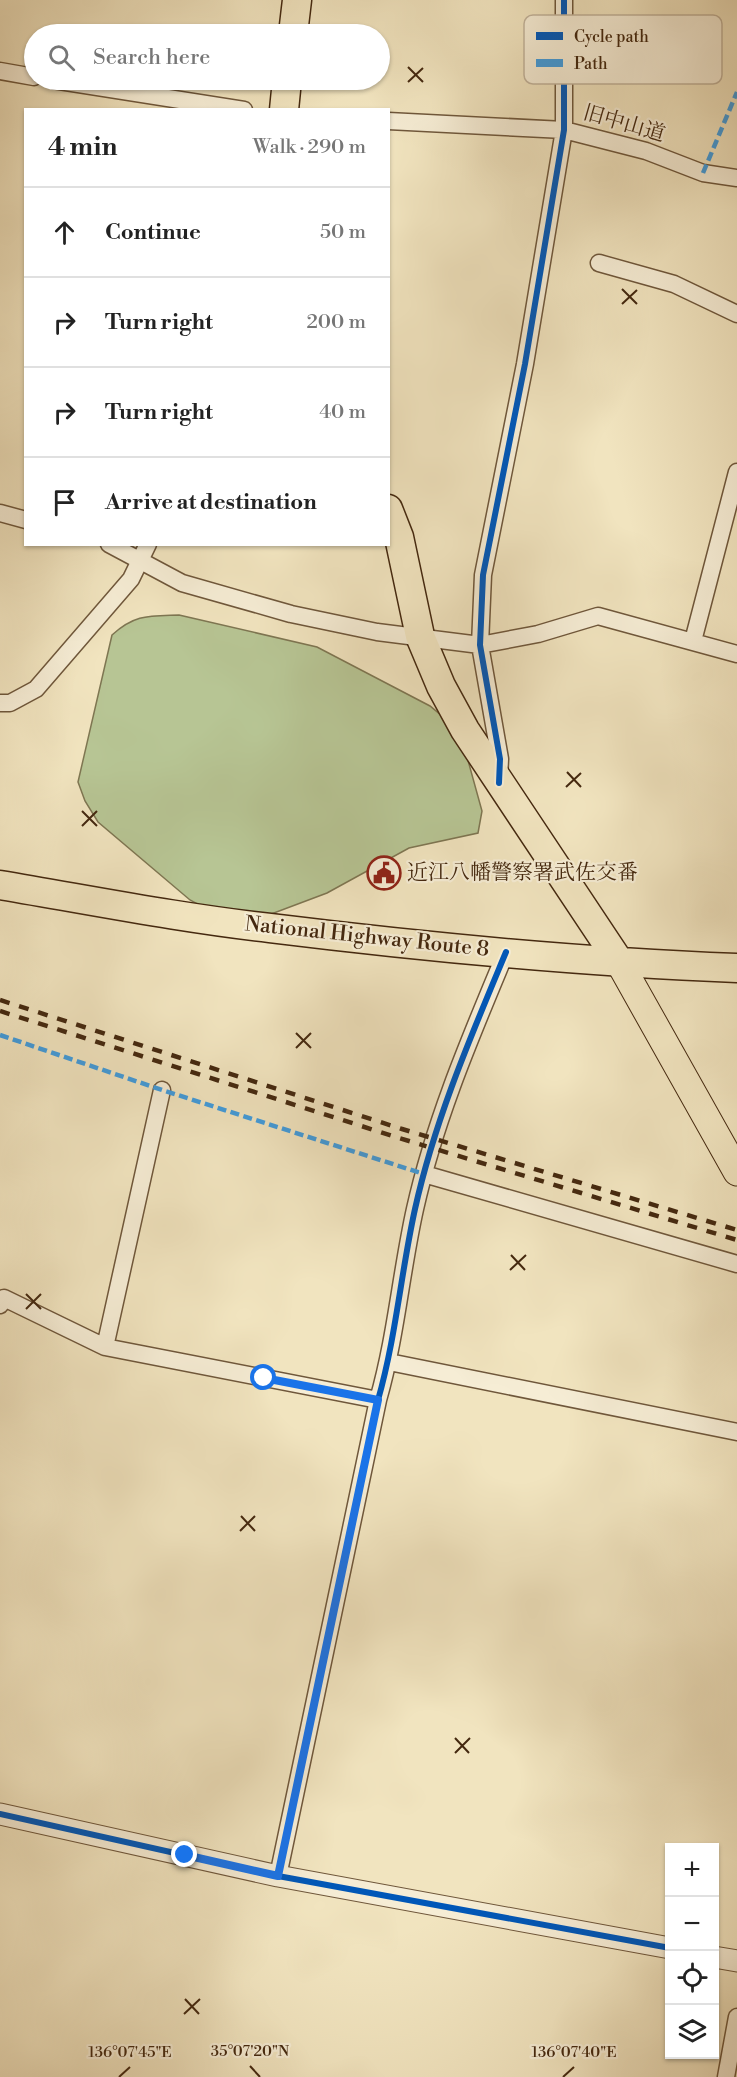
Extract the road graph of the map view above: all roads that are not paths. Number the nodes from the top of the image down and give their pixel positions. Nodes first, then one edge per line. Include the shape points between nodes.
1 (297, 0) edge
2 (294, 24) edge
3 (0, 71) edge
4 (24, 75) edge
5 (564, 84) edge
6 (116, 90) edge
7 (286, 90) edge
8 (230, 108) edge
9 (284, 108) edge
10 (390, 121) edge
11 (564, 130) junction
12 (737, 178) edge
13 (599, 263) dead end
14 (737, 314) edge
15 (737, 472) edge
16 (0, 513) edge
17 (390, 514) edge
18 (24, 519) edge
19 (118, 546) edge
20 (145, 552) edge
21 (420, 636) junction
22 (693, 641) junction
23 (480, 645) junction
24 (737, 654) edge
25 (0, 703) edge
26 (499, 783) junction
27 (0, 885) edge
28 (506, 952) junction
29 (618, 960) junction
30 (737, 968) edge
31 (162, 1090) dead end
32 (737, 1171) edge
33 (424, 1174) junction
34 (737, 1264) edge
35 (2, 1300) edge
36 (105, 1347) junction
37 (388, 1362) junction
38 (378, 1400) junction
39 (737, 1432) edge
40 (0, 1814) edge
41 (278, 1876) junction
42 (665, 1947) edge
43 (719, 1958) edge
44 (737, 1961) edge
45 (737, 2017) edge
46 (726, 2077) edge

1 - 2 highway
3 - 4 street
5 - 11 street
6 - 8 street
7 - 9 highway
10 - 11 street, 旧中山道
11 - 12 street, 旧中山道 via 646,151 703,173
11 - 23 street via 525,364 483,575
13 - 14 street via 674,284
15 - 22 street
16 - 18 street
17 - 21 highway via 399,537
19 - 20 street
20 - 21 street via 182,583 377,633
20 - 25 street via 131,579 36,689 10,703
21 - 23 street
21 - 26 highway via 451,704
22 - 23 street via 598,616 538,634
22 - 24 street
23 - 26 street via 500,759
26 - 29 highway
27 - 28 highway, National Highway Route 8 via 268,928
28 - 29 highway, National Highway Route 8
28 - 33 street via 445,1098
29 - 30 highway, National Highway Route 8
29 - 32 main road
31 - 36 street
33 - 34 street
33 - 37 street
35 - 36 street
36 - 38 street
37 - 38 street
37 - 39 street
38 - 41 street
40 - 41 street
41 - 42 street
43 - 44 street
45 - 46 street

